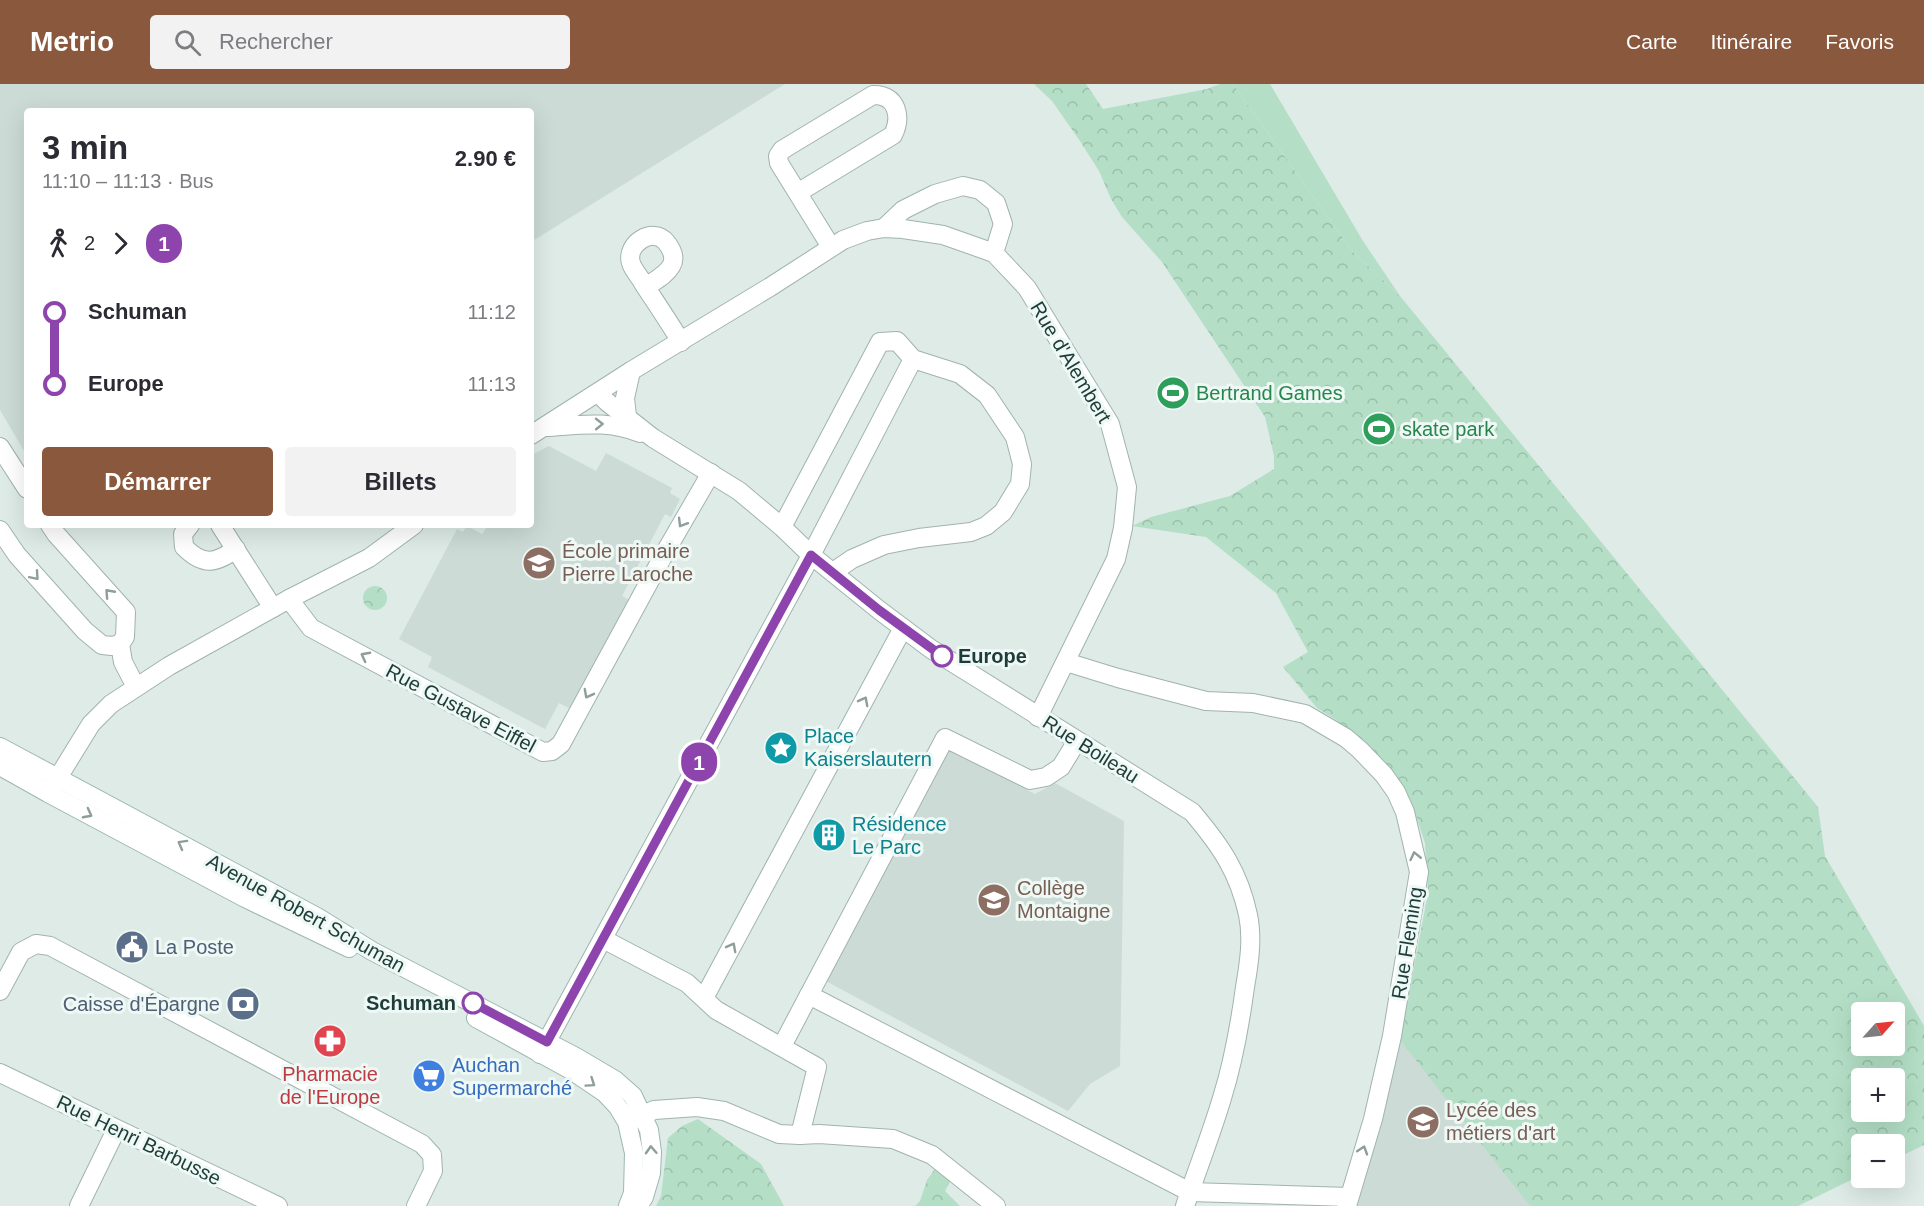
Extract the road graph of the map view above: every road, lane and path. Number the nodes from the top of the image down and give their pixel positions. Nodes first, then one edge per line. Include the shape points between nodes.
1 (799, 192) junction
2 (884, 228) junction
3 (831, 247) junction
4 (994, 253) junction
5 (646, 287) dead end
6 (681, 342) junction
7 (913, 359) junction
8 (631, 371) junction
9 (598, 393) junction
10 (627, 416) junction
11 (537, 431) edge
12 (653, 438) junction
13 (0, 447) edge
14 (711, 473) junction
15 (24, 484) edge
16 (782, 527) junction
17 (52, 528) edge
18 (188, 528) edge
19 (222, 528) edge
20 (410, 528) edge
21 (0, 530) edge
22 (236, 549) junction
23 (811, 555) junction
24 (833, 572) junction
25 (281, 604) junction
26 (903, 628) junction
27 (120, 644) junction
28 (1066, 662) junction
29 (136, 687) junction
30 (1038, 717) junction
31 (1077, 741) junction
32 (0, 747) edge
33 (0, 766) edge
34 (57, 777) junction
35 (48, 794) junction
36 (603, 939) junction
37 (0, 991) edge
38 (809, 995) junction
39 (704, 998) junction
40 (782, 1046) junction
41 (544, 1048) junction
42 (0, 1073) edge
43 (642, 1116) junction
44 (116, 1130) junction
45 (800, 1136) junction
46 (1188, 1199) edge
47 (1348, 1202) edge
48 (79, 1206) edge
49 (278, 1206) edge
50 (416, 1206) edge
51 (628, 1206) edge
52 (638, 1206) edge
53 (996, 1206) edge

1 - 1 street via 893,135 898,114 888,98 873,95 782,150 779,163
1 - 3 street
2 - 3 street, Rue d'Alembert
2 - 4 street, Rue d'Alembert via 942,235
2 - 4 street, Rue d'Alembert via 903,210 963,186 980,190 996,203 1003,224
3 - 6 street, Rue d'Alembert
4 - 28 street, Rue d'Alembert via 1027,288 1110,424 1127,487 1116,559
5 - 6 street
6 - 8 street, Rue d'Alembert
7 - 16 street via 897,341 880,342
7 - 23 street
7 - 24 street via 960,374 987,395 1015,437 1022,464 1020,484 1003,512 986,526 971,532 884,545
8 - 9 street, Rue d'Alembert
8 - 10 street via 625,398
9 - 10 street, Rue Boileau
9 - 11 street, Rue d'Alembert
10 - 12 street, Rue Boileau
11 -> 12 street, Rue Boileau via 610,424
12 - 14 street, Rue Boileau
13 - 15 street
14 - 16 street, Rue Boileau
14 -> 25 street, Rue Gustave Eiffel via 561,744 552,751 543,752 311,628
16 - 23 street, Rue Boileau
27 -> 17 street via 125,637 126,612
18 - 22 street via 183,534 184,547 194,557 212,561
19 - 22 street
20 - 25 street via 369,558
21 -> 27 street via 17,555 85,631 102,645
22 - 25 street
23 - 24 street, Rue Boileau
23 - 36 street
24 - 26 street, Rue Boileau
25 - 29 street
26 - 30 street, Rue Boileau
39 -> 26 street
27 - 29 street via 123,662
28 - 30 street, Rue d'Alembert
47 -> 28 street, Rue Fleming via 1392,1036 1419,872 1405,812 1396,792 1360,750 1305,714 1253,703 1206,700
29 - 34 street via 99,714
30 - 31 street, Rue Boileau
31 - 38 street via 1061,767 1046,777 1029,780 945,738
31 - 46 street, Rue Boileau via 1192,812 1226,854 1249,918 1250,956 1223,1096
32 - 34 street, Avenue Robert Schuman
33 - 35 street, Avenue Robert Schuman
34 - 35 street
41 -> 34 street, Avenue Robert Schuman via 317,917
35 -> 41 street, Avenue Robert Schuman
36 - 39 street via 687,983
36 - 41 street
37 - 50 street via 21,952 36,944 60,951 422,1144 432,1155 433,1171
38 - 40 street
38 - 46 street
39 - 40 street via 716,1010
40 - 45 street via 817,1066
41 - 43 street, Avenue Robert Schuman via 618,1107
42 - 44 street, Rue Henri Barbusse
43 - 45 street via 706,1108 724,1111 779,1134
43 - 51 street, Avenue Robert Schuman
52 -> 43 street, Avenue Robert Schuman via 651,1173 652,1152
44 - 48 street
44 - 49 street, Rue Henri Barbusse
45 - 53 street via 893,1139 932,1155
46 - 47 street

